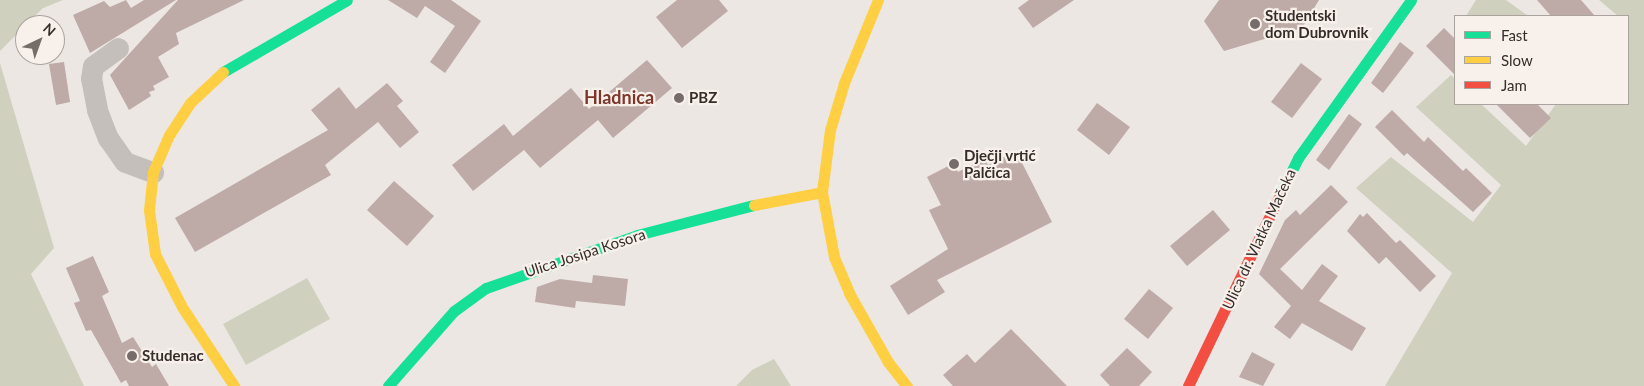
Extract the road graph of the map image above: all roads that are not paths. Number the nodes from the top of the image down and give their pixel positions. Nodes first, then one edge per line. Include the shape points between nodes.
1 (347, 0) edge
2 (878, 0) edge
3 (1411, 0) edge
4 (118, 48) dead end
5 (153, 172) junction
6 (822, 192) junction
7 (234, 386) edge
8 (388, 386) edge
9 (907, 386) edge
10 (1188, 386) edge

1 - 5 street via 222,73 190,103 169,135
2 - 6 street via 844,83 830,130
3 - 10 street, Ulica dr. Vlatka Mačeka via 1298,158
4 - 5 street via 93,66 91,78 97,110 108,138 125,162
5 - 7 street via 149,210 155,254 182,307
6 - 8 street, Ulica Josipa Kosora via 789,196 637,235 486,288 454,311
6 - 9 street via 834,257 849,293 888,362

